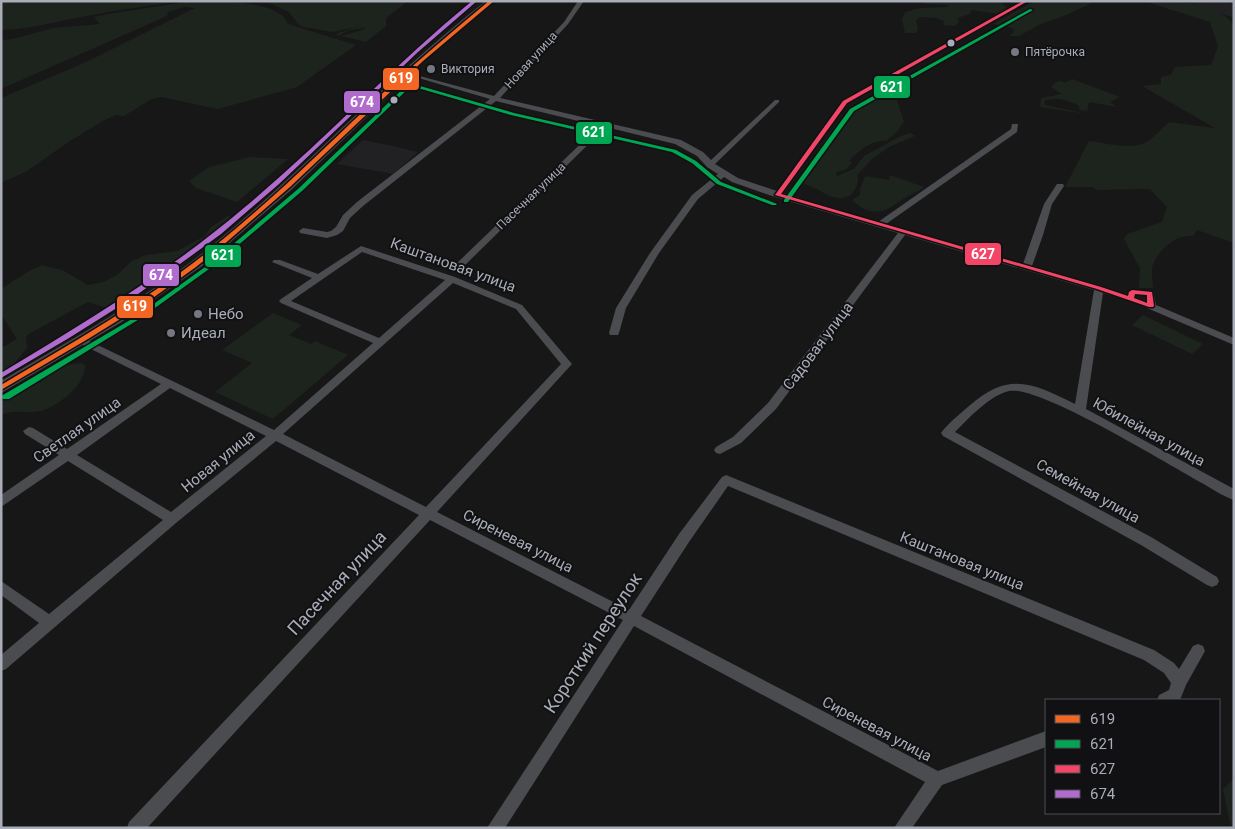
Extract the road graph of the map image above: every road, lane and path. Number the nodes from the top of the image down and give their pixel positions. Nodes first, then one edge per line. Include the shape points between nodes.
1 (492, 1) edge
2 (581, 1) edge
3 (1026, 1) edge
4 (407, 72) junction
5 (496, 98) junction
6 (777, 101) dead end
7 (604, 125) junction
8 (1015, 126) dead end
9 (710, 165) junction
10 (722, 174) junction
11 (1060, 186) dead end
12 (778, 195) junction
13 (881, 224) junction
14 (303, 231) dead end
15 (904, 231) junction
16 (278, 262) dead end
17 (1027, 266) junction
18 (458, 267) dead end
19 (318, 277) junction
20 (452, 279) junction
21 (1099, 288) junction
22 (1150, 293) dead end
23 (1151, 306) junction
24 (614, 333) dead end
25 (81, 340) junction
26 (380, 342) junction
27 (1234, 342) edge
28 (567, 364) joint
29 (170, 383) junction
30 (1, 388) edge
31 (1080, 411) junction
32 (29, 431) dead end
33 (275, 434) junction
34 (720, 450) dead end
35 (66, 455) junction
36 (726, 480) joint
37 (1234, 495) edge
38 (1, 502) edge
39 (428, 513) junction
40 (172, 519) junction
41 (1212, 581) dead end
42 (1, 586) edge
43 (632, 618) junction
44 (50, 623) junction
45 (1198, 650) dead end
46 (1, 664) edge
47 (1179, 682) junction
48 (1167, 699) edge
49 (1045, 739) edge
50 (937, 779) junction
51 (135, 828) edge
52 (495, 828) edge
53 (902, 828) edge

1 - 4 main road
2 - 5 street, Новая улица via 520,76
3 - 12 street via 845,102
4 - 5 street
4 - 25 main road via 319,157 208,255
5 - 7 street
5 - 14 street, Новая улица via 360,204 346,217 340,229 327,235
6 - 9 street
7 - 9 street via 678,142 700,154
7 - 18 street, Пасечная улица
8 - 13 street via 1014,130
9 - 10 street
10 - 12 street
10 - 24 street via 695,197 655,253 621,308
11 - 17 street via 1048,204
12 - 13 street
13 - 15 street
15 - 17 street
15 - 34 street, Садовая улица via 772,406 737,440
16 - 19 street
17 - 21 street
19 - 20 street, Каштановая улица via 361,249
19 - 26 street via 284,301
20 - 26 street, Новая улица
20 - 28 street, Каштановая улица via 519,307
21 - 23 street
21 - 31 street, Юбилейная улица
22 - 23 street
23 - 27 street
25 - 29 street, Сиреневая улица
25 - 30 main road
26 - 33 street, Новая улица
28 - 39 street, Пасечная улица
29 - 33 street, Сиреневая улица
29 - 35 street, Светлая улица
31 - 37 street, Юбилейная улица
31 - 41 street, Семейная улица via 1028,389 1010,387 997,392 947,433 1146,541
32 - 35 street
33 - 39 street, Сиреневая улица
33 - 40 street, Новая улица
35 - 38 street, Светлая улица
35 - 40 street
36 - 43 street, Короткий переулок
36 - 47 street, Каштановая улица via 1149,655 1169,668
39 - 43 street, Сиреневая улица
39 - 51 street, Пасечная улица
40 - 44 street, Новая улица
42 - 44 street
43 - 50 street, Сиреневая улица
43 - 52 street, Короткий переулок
44 - 46 street, Новая улица
45 - 47 street
47 - 48 street via 1175,696
49 - 50 street
50 - 53 street

